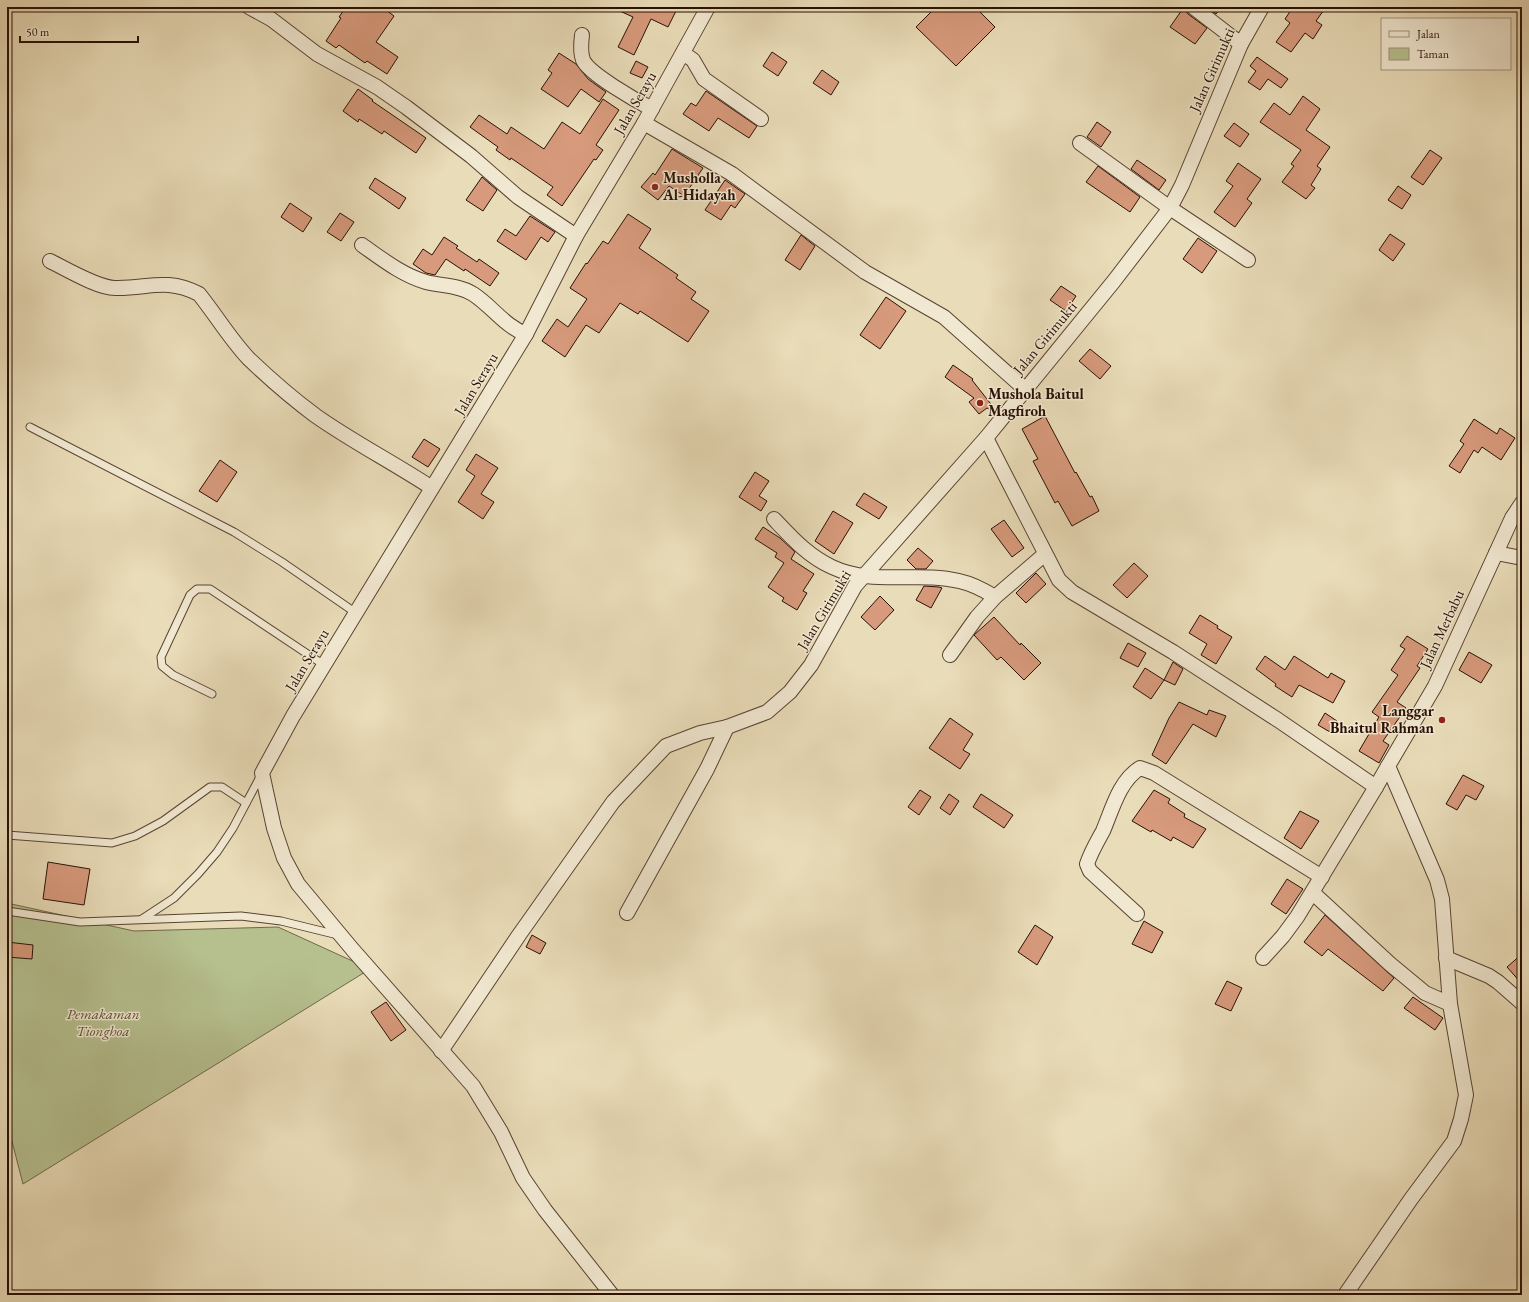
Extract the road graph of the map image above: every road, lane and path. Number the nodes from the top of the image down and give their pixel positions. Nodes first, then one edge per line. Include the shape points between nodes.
1 (249, 7) edge
2 (708, 7) edge
3 (1193, 7) edge
4 (1262, 7) edge
5 (582, 35) dead end
6 (1241, 44) junction
7 (683, 53) junction
8 (652, 109) junction
9 (761, 119) dead end
10 (644, 123) junction
11 (1080, 143) dead end
12 (1170, 208) junction
13 (576, 236) junction
14 (362, 245) dead end
15 (1248, 260) dead end
16 (50, 261) dead end
17 (526, 334) junction
18 (1025, 388) junction
19 (30, 427) dead end
20 (986, 438) junction
21 (432, 488) junction
22 (1522, 503) edge
23 (774, 519) dead end
24 (1496, 553) junction
25 (1045, 554) junction
26 (1522, 558) edge
27 (863, 576) junction
28 (995, 597) junction
29 (356, 613) junction
30 (950, 654) dead end
31 (324, 665) junction
32 (212, 694) dead end
33 (728, 727) junction
34 (1388, 766) junction
35 (262, 773) junction
36 (1376, 787) junction
37 (246, 803) junction
38 (7, 835) edge
39 (1322, 877) junction
40 (1313, 893) junction
41 (7, 911) edge
42 (627, 914) dead end
43 (1137, 914) dead end
44 (142, 919) junction
45 (342, 936) junction
46 (1263, 958) dead end
47 (1446, 958) junction
48 (1522, 1003) edge
49 (1450, 1004) junction
50 (441, 1051) junction
51 (612, 1295) edge
52 (1345, 1295) edge

1 - 13 street via 271,19 317,54 389,95 471,156 518,197
2 - 7 street, Jalan Serayu
3 - 6 street
4 - 6 street, Jalan Girimukti
5 - 8 street via 581,49 585,63 629,97
6 - 12 street, Jalan Girimukti
7 - 8 street, Jalan Serayu
7 - 9 street via 693,60 704,79
8 - 10 street, Jalan Serayu
10 - 13 street, Jalan Serayu
10 - 18 street via 732,174 865,272 944,317
11 - 12 street
12 - 15 street
12 - 18 street, Jalan Girimukti via 1063,345
13 - 17 street, Jalan Serayu
14 - 17 street via 412,277 462,288 473,294 515,330
16 - 21 street via 105,287 168,284 199,294 248,358 274,382 316,416
17 - 21 street, Jalan Serayu
18 - 20 street, Jalan Girimukti
19 - 29 lane via 234,532
20 - 25 street
20 - 27 street, Jalan Girimukti
21 - 29 street, Jalan Serayu
22 - 24 street, Jalan Merbabu
23 - 27 street via 799,546 816,559 834,568
24 - 26 street
24 - 34 street, Jalan Merbabu via 1435,686
25 - 28 street
25 - 36 street via 1059,580 1072,592 1265,711
27 - 28 street via 959,581 978,587
27 - 33 street, Jalan Girimukti via 812,665 790,692 767,712
28 - 30 street
29 - 31 street, Jalan Serayu
31 - 32 lane via 210,589 197,589 190,595 161,656 162,666 173,675
31 - 35 street, Jalan Serayu
33 - 42 street
33 - 50 street, Jalan Girimukti via 700,733 666,746 633,779 596,825
34 - 36 street, Jalan Merbabu
34 - 47 street via 1437,880 1442,899
35 - 37 lane
35 - 45 street via 274,828 291,873
36 - 39 street, Jalan Merbabu
37 - 38 lane via 222,787 210,786 163,821 135,836 112,843
37 - 44 lane via 217,852 198,874 174,898
39 - 40 street, Jalan Merbabu
39 - 43 street via 1154,773 1140,768 1126,781 1090,854 1088,864 1090,871
40 - 46 street, Jalan Merbabu via 1283,936
40 - 49 street via 1424,993
41 - 44 lane via 80,922
44 - 45 lane via 241,916 281,921
45 - 50 street
47 - 48 street via 1489,976
47 - 49 street
49 - 52 street via 1466,1095 1454,1141 1410,1199
50 - 51 street via 473,1086 502,1132 523,1178

